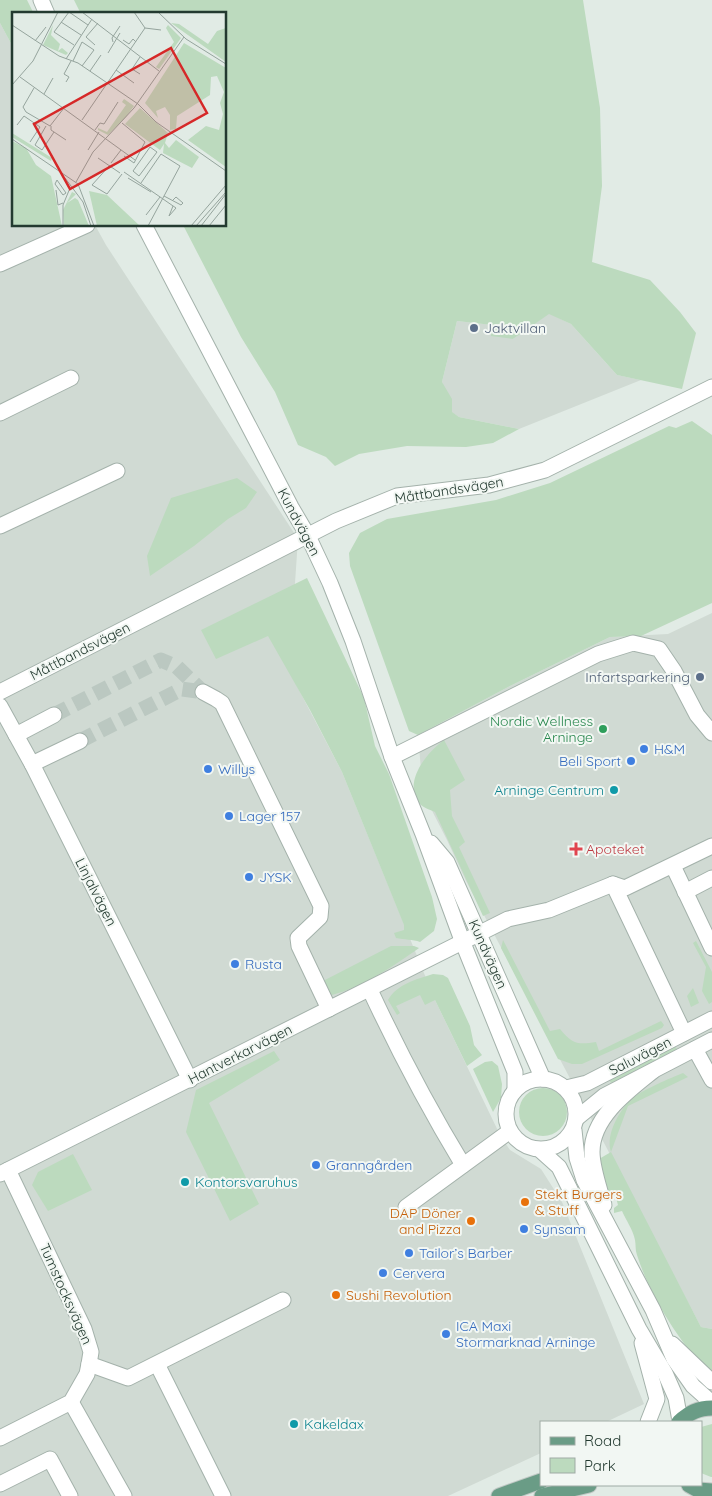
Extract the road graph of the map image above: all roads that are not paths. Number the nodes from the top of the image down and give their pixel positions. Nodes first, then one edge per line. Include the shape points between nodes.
1 (41, 0) edge
2 (46, 12) edge
3 (85, 226) edge
4 (145, 226) edge
5 (0, 264) edge
6 (71, 378) dead end
7 (712, 386) edge
8 (0, 413) edge
9 (117, 471) dead end
10 (0, 526) edge
11 (308, 536) junction
12 (0, 692) edge
13 (202, 692) dead end
14 (0, 706) edge
15 (54, 715) tunnel mouth
16 (712, 733) edge
17 (16, 735) junction
18 (80, 741) tunnel mouth
19 (392, 757) junction
20 (32, 764) junction
21 (424, 834) junction
22 (712, 846) edge
23 (673, 866) junction
24 (712, 878) edge
25 (613, 884) junction
26 (685, 892) junction
27 (479, 934) junction
28 (710, 940) edge
29 (463, 943) junction
30 (370, 990) junction
31 (329, 1009) junction
32 (712, 1019) edge
33 (684, 1033) junction
34 (712, 1040) edge
35 (695, 1049) junction
36 (653, 1071) junction
37 (543, 1079) junction
38 (190, 1080) junction
39 (712, 1080) edge
40 (566, 1088) junction
41 (516, 1090) junction
42 (575, 1124) junction
43 (510, 1131) junction
44 (540, 1150) junction
45 (463, 1166) junction
46 (4, 1172) edge
47 (406, 1207) dead end
48 (610, 1229) junction
49 (283, 1300) dead end
50 (639, 1329) junction
51 (665, 1337) junction
52 (89, 1364) junction
53 (157, 1364) junction
54 (712, 1382) edge
55 (71, 1402) junction
56 (712, 1404) edge
57 (712, 1408) edge
58 (648, 1421) edge
59 (680, 1421) edge
60 (0, 1438) edge
61 (540, 1480) edge
62 (0, 1484) edge
63 (585, 1486) edge
64 (70, 1496) edge
65 (124, 1496) edge
66 (222, 1496) edge
67 (499, 1496) edge
68 (542, 1496) edge

1 - 2 street
3 - 5 street
4 - 11 street, Kundvägen
6 - 8 street
7 - 11 street, Måttbandsvägen via 545,470 489,485 397,496
9 - 10 street
11 - 12 street, Måttbandsvägen
11 - 19 street, Kundvägen via 353,641
13 - 31 street via 222,703 321,906 320,917 298,938
14 - 17 street, Linjalvägen
15 - 17 street
16 - 19 street via 697,715 659,649 633,644 598,654
17 - 20 street, Linjalvägen
18 - 20 street
19 - 21 street, Kundvägen
20 - 38 street, Linjalvägen
21 - 27 street, Kundvägen via 447,862
21 - 29 street, Kundvägen
22 - 23 street, Hantverkarvägen
23 - 25 street, Hantverkarvägen via 625,888
23 - 26 street
24 - 26 street
25 - 27 street, Hantverkarvägen via 549,910 508,920
25 - 33 street
26 - 28 street
27 - 29 street, Hantverkarvägen
27 - 37 street, Kundvägen
29 - 30 street, Hantverkarvägen
29 - 41 street, Kundvägen via 515,1072
30 - 31 street, Hantverkarvägen
30 - 45 street
31 - 38 street, Hantverkarvägen
32 - 33 street, Saluvägen
33 - 40 street, Saluvägen via 587,1083
34 - 35 street, Saluvägen
35 - 36 street, Saluvägen
35 - 39 street
36 - 42 street, Saluvägen via 604,1096
36 - 48 street via 608,1112 594,1139 592,1153
37 - 40 street via 555,1081
37 - 41 street via 530,1081
38 - 46 street, Hantverkarvägen
40 - 42 street via 576,1106
41 - 43 street via 506,1112
42 - 44 street via 560,1145
42 - 48 street via 577,1158 584,1180
43 - 44 street via 518,1141
43 - 45 street
44 - 50 street via 559,1167
45 - 47 street
46 - 52 street, Tumstocksvägen via 84,1329 91,1352
48 - 51 street
49 - 53 street
50 - 58 street via 657,1399
50 - 59 street via 665,1373 676,1398
51 - 54 street
51 - 56 street via 674,1359 693,1386
52 - 53 street via 128,1378
52 - 55 street, Tumstocksvägen
53 - 66 street
55 - 60 street
55 - 65 street
57 - 59 main road via 691,1412
61 - 67 main road
62 - 64 street via 50,1459
63 - 68 main road

